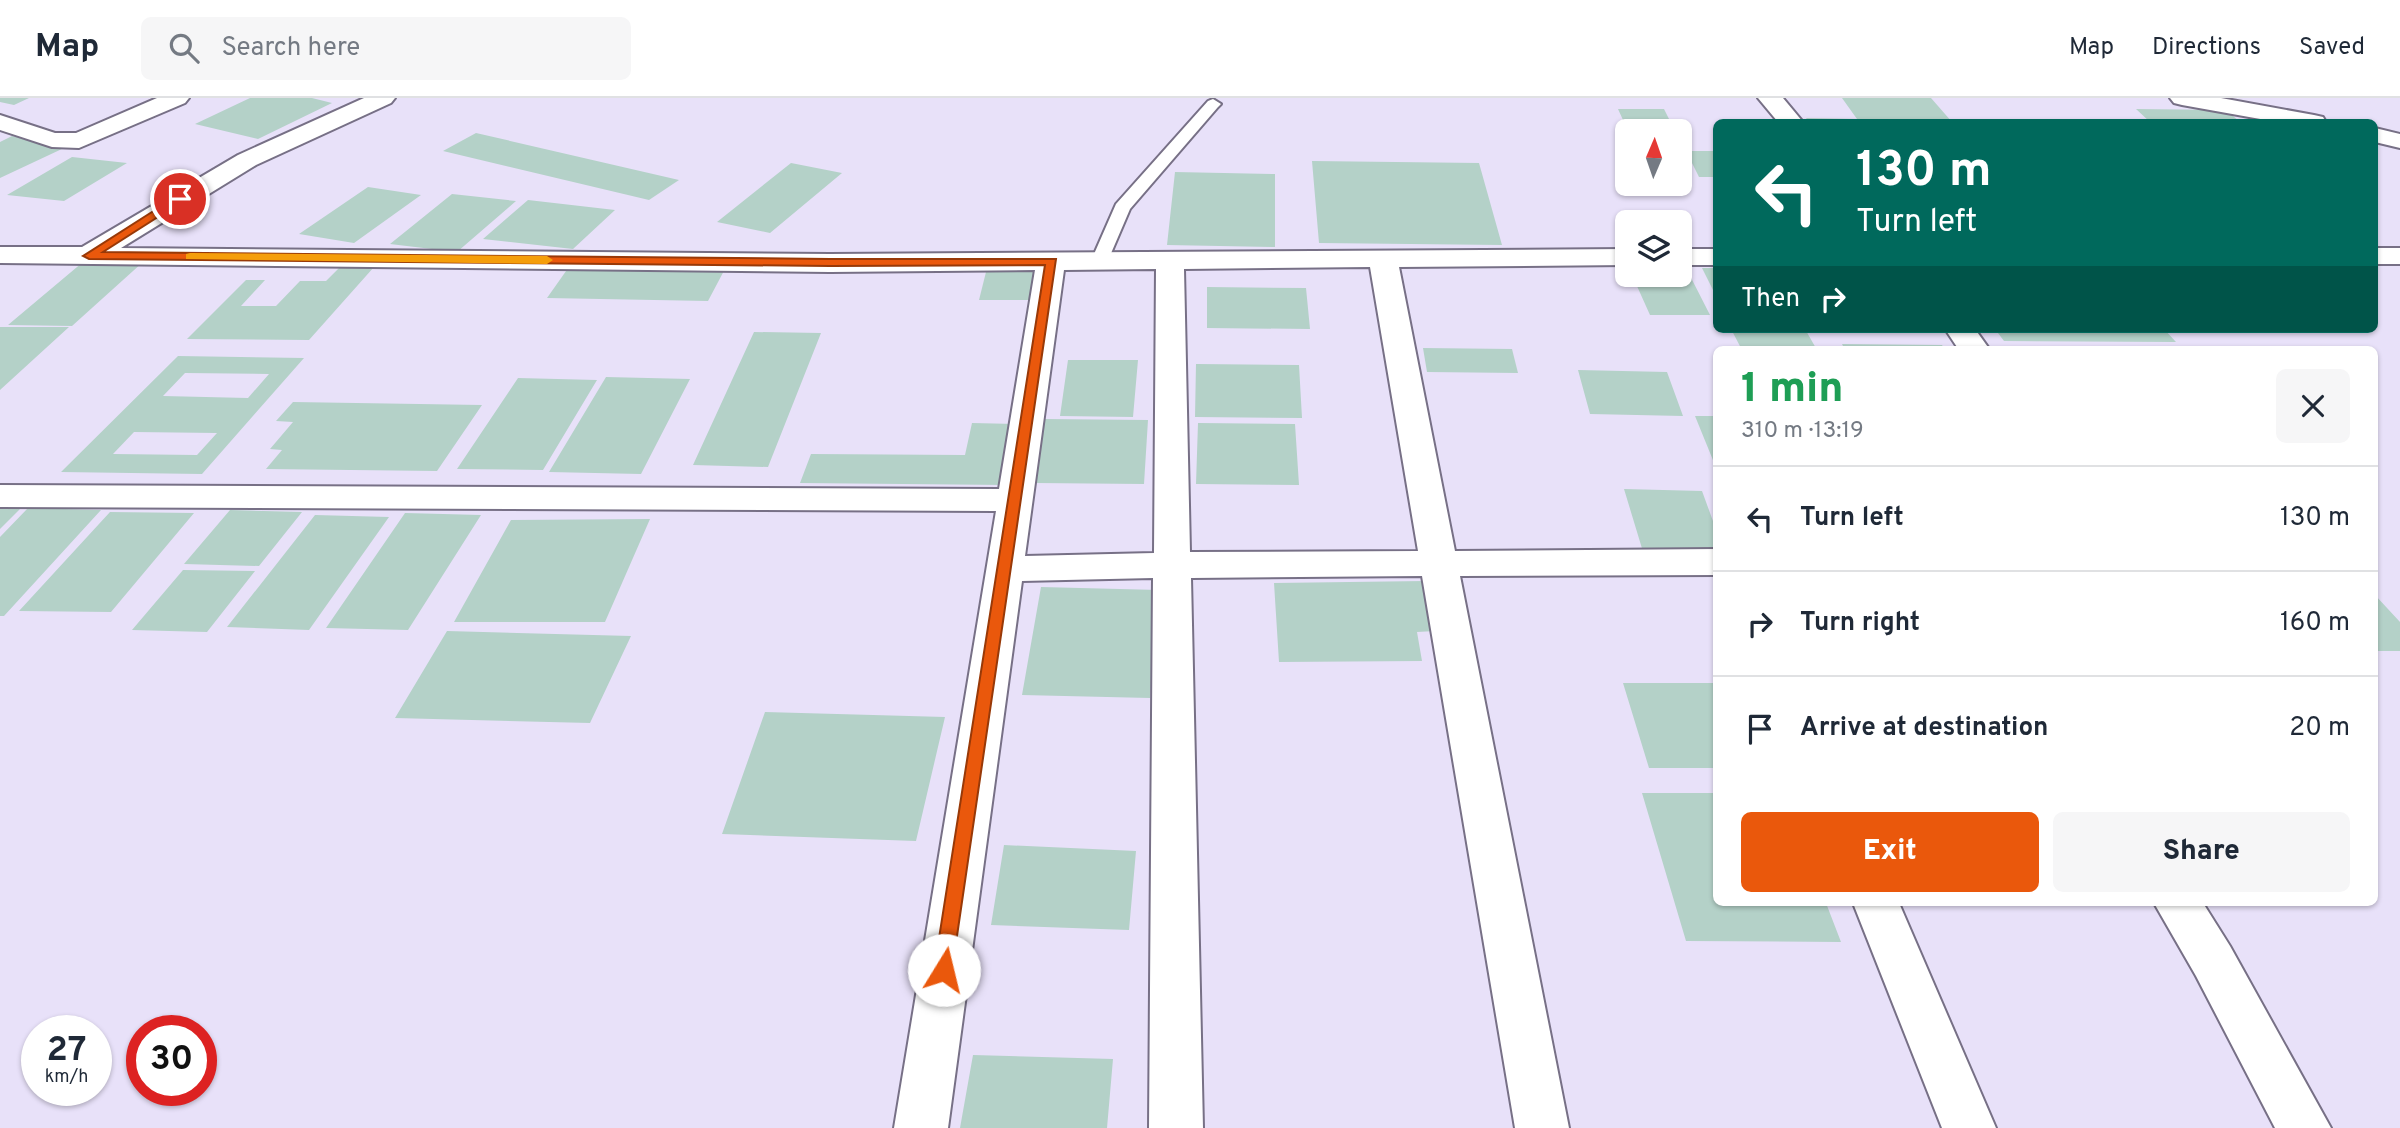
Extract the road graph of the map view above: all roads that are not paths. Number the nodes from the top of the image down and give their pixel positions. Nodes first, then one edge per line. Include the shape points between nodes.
1 (177, 98) edge
2 (383, 98) edge
3 (1770, 98) edge
4 (2182, 98) edge
5 (1213, 104) dead end
6 (1788, 119) edge
7 (2298, 119) edge
8 (0, 122) edge
9 (2378, 136) edge
10 (2400, 141) edge
11 (0, 255) edge
12 (89, 256) junction
13 (2378, 256) edge
14 (1615, 257) edge
15 (1692, 257) edge
16 (1713, 257) edge
17 (2400, 257) edge
18 (1383, 258) junction
19 (1170, 260) junction
20 (1051, 261) junction
21 (1100, 261) junction
22 (0, 496) edge
23 (1017, 500) junction
24 (1713, 562) edge
25 (1438, 564) junction
26 (1172, 565) junction
27 (1004, 569) junction
28 (1877, 906) edge
29 (2179, 906) edge
30 (921, 1128) edge
31 (1176, 1128) edge
32 (1542, 1128) edge
33 (1969, 1128) edge
34 (2304, 1128) edge

1 - 8 street via 79,141 52,140
2 - 12 street via 247,160
3 - 6 street
4 - 7 street
5 - 21 lane via 1122,208
9 - 10 street
11 - 12 street
12 - 20 street
13 - 17 street
14 - 18 street
15 - 16 street
18 - 19 street
18 - 25 street
19 - 21 street
19 - 26 street
20 - 21 street
20 - 23 street
22 - 23 street
23 - 27 street
24 - 25 street
25 - 26 street
25 - 32 street
26 - 27 street
26 - 31 street
27 - 30 street
28 - 33 street
29 - 34 street

